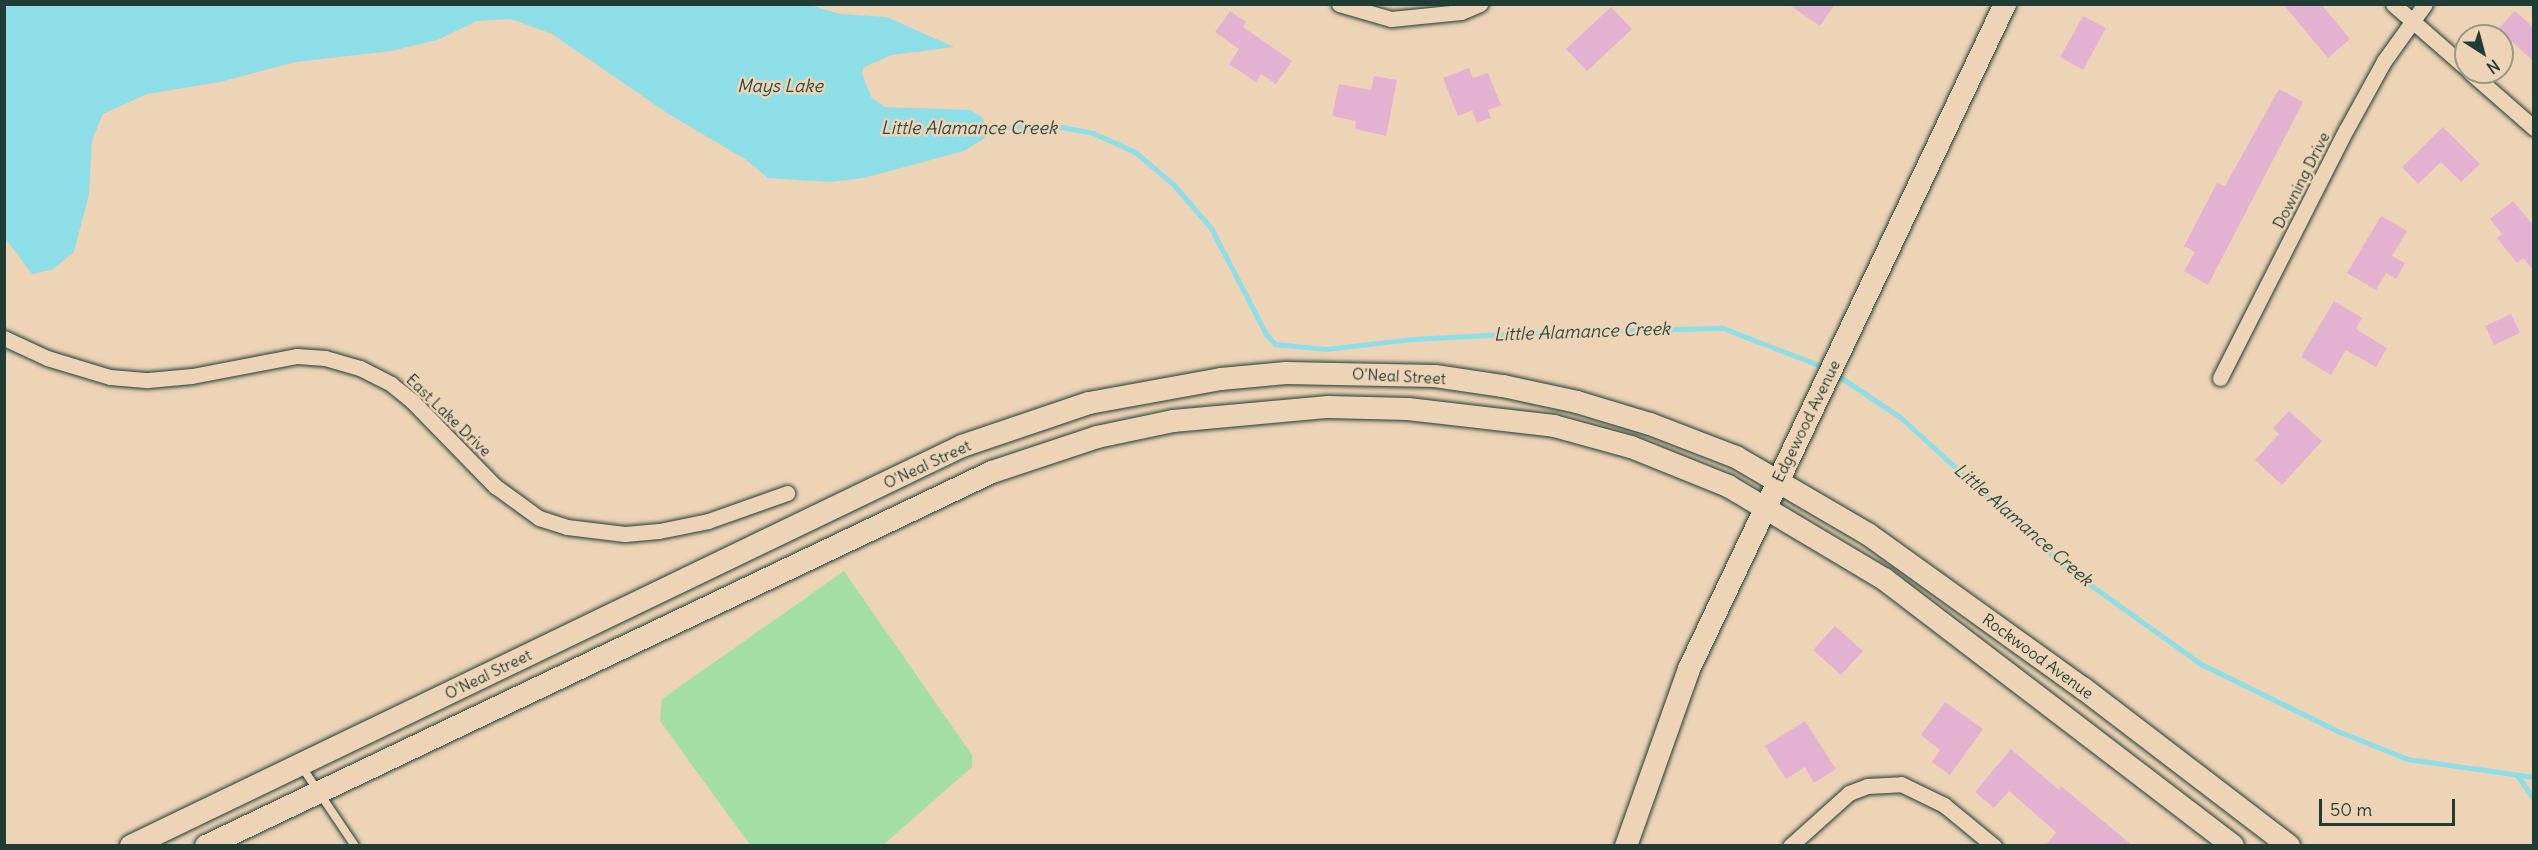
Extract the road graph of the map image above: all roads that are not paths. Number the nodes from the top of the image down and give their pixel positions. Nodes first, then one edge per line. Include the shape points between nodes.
1 (1339, 4) edge
2 (1480, 4) edge
3 (2006, 4) edge
4 (2393, 4) edge
5 (2425, 4) edge
6 (2411, 22) junction
7 (2454, 58) edge
8 (2484, 84) edge
9 (2534, 128) edge
10 (4, 338) edge
11 (2220, 378) dead end
12 (1778, 479) junction
13 (788, 493) dead end
14 (1765, 506) junction
15 (301, 765) junction
16 (315, 791) junction
17 (2287, 845) edge
18 (131, 846) edge
19 (206, 846) edge
20 (355, 846) edge
21 (1626, 846) edge
22 (1790, 846) edge
23 (1994, 846) edge
24 (2233, 846) edge

1 - 2 street via 1391,19 1461,12
3 - 12 street, Edgewood Avenue
4 - 6 street
5 - 6 street, Downing Drive
6 - 7 street
6 - 11 street, Downing Drive via 2346,130
8 - 9 street
10 - 13 street, East Lake Drive via 47,358 148,380 192,376 297,356 325,358 360,368 391,384 412,401 495,486 539,518 567,526 625,534 659,531 708,521
12 - 14 street, Edgewood Avenue
12 - 15 street, O'Neal Street via 1650,424 1577,402 1458,379 1286,373 1153,389 1089,403 962,446
12 - 17 street, Rockwood Avenue via 1868,534 2084,688
14 - 16 street, O'Neal Street via 1659,458 1554,426 1408,409 1328,406 1173,421 1097,437 992,472
14 - 21 street, Edgewood Avenue via 1689,669
14 - 24 street, Rockwood Avenue via 1884,579
15 - 16 lane
15 - 18 street, O'Neal Street
16 - 19 street, O'Neal Street
16 - 20 lane
22 - 23 street via 1849,793 1868,786 1901,784 1944,805

